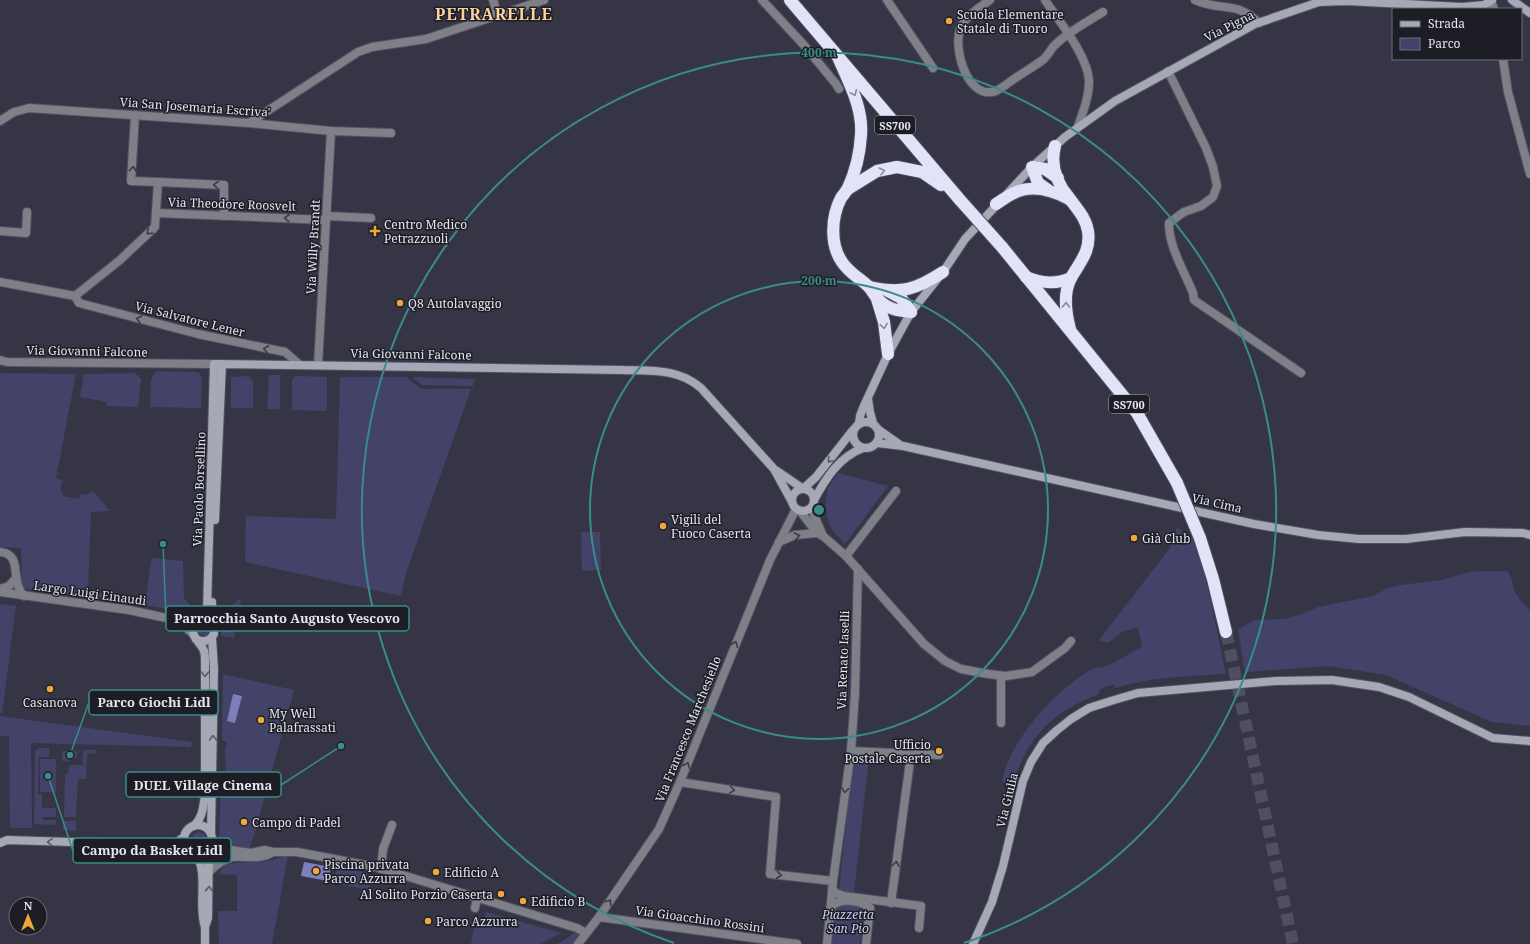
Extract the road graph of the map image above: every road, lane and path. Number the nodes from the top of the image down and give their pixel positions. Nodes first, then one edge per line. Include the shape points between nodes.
1 (493, 0) edge
2 (544, 0) edge
3 (762, 0) edge
4 (790, 0) edge
5 (887, 0) edge
6 (990, 0) edge
7 (1045, 0) edge
8 (1195, 0) edge
9 (1512, 0) edge
10 (1492, 3) edge
11 (1103, 12) dead end
12 (1530, 13) edge
13 (498, 16) junction
14 (1259, 23) junction
15 (1069, 34) junction
16 (838, 58) junction
17 (1503, 60) edge
18 (933, 68) dead end
19 (1168, 71) junction
20 (839, 89) dead end
21 (135, 115) junction
22 (0, 121) edge
23 (249, 123) junction
24 (1078, 126) junction
25 (331, 131) junction
26 (391, 133) dead end
27 (1055, 146) junction
28 (1032, 167) junction
29 (1530, 174) edge
30 (1058, 178) junction
31 (158, 182) junction
32 (848, 189) junction
33 (1048, 190) junction
34 (956, 196) junction
35 (1069, 199) junction
36 (996, 204) junction
37 (27, 212) dead end
38 (156, 213) junction
39 (224, 216) junction
40 (326, 218) junction
41 (371, 218) dead end
42 (0, 231) edge
43 (943, 272) junction
44 (1026, 277) junction
45 (1070, 278) junction
46 (0, 282) edge
47 (869, 287) junction
48 (888, 291) junction
49 (75, 296) junction
50 (878, 299) junction
51 (910, 312) junction
52 (1071, 332) junction
53 (888, 354) junction
54 (2, 362) edge
55 (218, 364) junction
56 (300, 365) junction
57 (318, 365) junction
58 (1301, 373) dead end
59 (868, 398) junction
60 (873, 423) junction
61 (856, 427) junction
62 (878, 430) junction
63 (877, 443) junction
64 (903, 446) junction
65 (863, 448) junction
66 (774, 469) junction
67 (803, 488) junction
68 (896, 491) dead end
69 (791, 500) junction
70 (814, 502) junction
71 (798, 510) junction
72 (820, 535) junction
73 (1530, 535) edge
74 (779, 542) junction
75 (0, 552) edge
76 (846, 556) junction
77 (858, 569) junction
78 (16, 578) junction
79 (0, 591) edge
80 (24, 596) junction
81 (203, 617) junction
82 (176, 620) junction
83 (214, 627) junction
84 (1226, 632) tunnel mouth
85 (195, 637) junction
86 (212, 638) junction
87 (1071, 641) dead end
88 (1001, 676) junction
89 (1001, 723) dead end
90 (1530, 740) edge
91 (851, 751) junction
92 (911, 754) junction
93 (939, 755) dead end
94 (680, 782) junction
95 (392, 825) dead end
96 (194, 826) junction
97 (211, 833) junction
98 (184, 837) junction
99 (0, 843) edge
100 (210, 848) junction
101 (194, 852) junction
102 (273, 852) junction
103 (381, 869) junction
104 (210, 871) junction
105 (832, 885) junction
106 (477, 898) junction
107 (877, 901) junction
108 (892, 903) junction
109 (831, 907) junction
110 (474, 908) dead end
111 (870, 908) junction
112 (599, 917) junction
113 (205, 927) junction
114 (919, 928) dead end
115 (586, 933) junction
116 (205, 944) edge
117 (578, 944) edge
118 (797, 944) edge
119 (827, 944) edge
120 (866, 944) edge
121 (973, 944) edge

1 - 13 street
2 - 13 street
3 - 20 street via 803,44
4 - 16 highway, SS700
5 - 18 street
6 - 15 street via 965,19 957,47 962,65 979,90 988,93 997,90 1044,59 1053,47
7 - 15 street
8 - 14 street via 1208,3 1236,3 1254,15
9 - 12 street
10 - 14 street, Via Pigna via 1462,7 1319,2
11 - 15 street
13 - 23 street via 426,39 372,47 358,52
14 - 19 street, Via Pigna
15 - 24 street via 1084,63 1089,80 1084,110
16 -> 32 highway, SS700 via 859,104 861,134
16 - 34 highway, SS700
17 - 29 street via 1508,92
19 - 24 street via 1115,101
19 - 58 street via 1206,148 1217,186 1213,197 1168,223 1171,239 1194,300
21 - 22 street, Via San Josemaria Escriva' via 29,108 14,112
21 - 23 street, Via San Josemaria Escriva'
31 -> 21 street via 132,181
23 - 25 street, Via San Josemaria Escriva'
24 - 27 street
25 - 26 street, Via San Josemaria Escriva'
25 - 40 street, Via Willy Brandt
27 - 28 street
27 - 30 highway, SS700 via 1052,156
28 - 30 highway via 1045,169
28 - 33 highway, SS700 via 1038,183
28 - 36 street
30 - 35 highway, SS700
31 - 38 street
39 -> 31 street via 224,185
32 -> 34 highway, SS700 via 878,171 897,167 922,172
32 - 47 highway, SS700 via 841,198 833,225 835,243 841,262 853,276
33 - 35 highway, SS700
33 - 36 highway, SS700 via 1029,189 1013,193
34 - 44 highway, SS700, bridge
35 - 45 highway, SS700 via 1078,208 1088,231 1088,246 1080,265
36 - 43 street via 965,239
37 - 42 street via 26,233
38 - 39 street, Via Theodore Roosvelt
38 -> 49 street, Via Theodore Roosvelt via 155,227 120,260
40 -> 39 street, Via Theodore Roosvelt
40 - 41 street, Via Theodore Roosvelt
40 - 57 street, Via Willy Brandt
43 - 48 highway, SS700 via 917,287
43 - 51 street
44 - 45 highway via 1053,283
44 - 52 highway, SS700
52 -> 45 highway, SS700 via 1066,312
46 - 49 street
47 - 48 highway, SS700
47 - 50 highway, SS700
48 - 51 highway, SS700 via 901,298
56 -> 49 street, Via Salvatore Lener via 284,352 116,313 79,303
50 - 51 highway, SS700 via 897,311
50 -> 53 highway, SS700
51 - 53 street
52 - 84 highway, SS700, bridge via 1136,414 1177,483 1200,538
53 - 59 street
54 - 55 street, Via Giovanni Falcone
55 - 56 street, Via Giovanni Falcone
55 - 81 street, Via Paolo Borsellino via 207,610
56 - 57 street, Via Giovanni Falcone
57 - 66 street, Via Giovanni Falcone via 622,370 666,372 684,376 701,388
59 - 60 street
59 - 61 street
60 - 61 street via 866,422
60 - 62 street
61 - 65 street via 854,441
61 -> 67 street via 816,478
62 - 63 street
62 - 64 street, Via Cima
63 - 64 street, Via Cima
63 - 65 street
64 - 73 street, Via Cima via 1254,524 1318,535 1359,539 1406,539 1465,532
65 - 70 street via 837,464
66 - 67 street, Via Giovanni Falcone
66 - 69 street, Via Giovanni Falcone
67 - 69 street via 796,491
67 - 70 street via 811,491
68 - 76 street
69 - 71 street
70 - 71 street via 810,509
70 - 72 street via 814,515
71 - 72 street
71 - 74 street, Via Francesco Marchesiello via 786,526
74 -> 72 street via 795,535
72 - 76 street
94 -> 74 street, Via Francesco Marchesiello
75 - 78 street via 8,554 14,560
76 - 77 street
77 - 88 street via 924,644 945,661 961,669
77 - 91 street, Via Renato Iaselli
78 - 79 street
78 - 80 street
79 - 80 street, Largo Luigi Einaudi
80 - 82 street, Largo Luigi Einaudi via 129,610
81 - 82 street, Largo Luigi Einaudi
81 - 83 street
81 - 83 street
81 - 85 street via 193,628
82 - 85 street, Largo Luigi Einaudi
83 - 86 street
85 - 86 street via 206,641
85 -> 96 street via 205,654 206,779 202,815
97 -> 86 street via 214,669
87 - 88 street via 1032,672
88 - 89 street
90 - 121 street, Via Giulia via 1493,738 1409,697 1379,687 1332,680 1275,681 1138,693 1089,708 1056,731 1036,752 1023,781 992,902
91 - 92 street
91 -> 105 street, Via Renato Iaselli
92 - 93 street
108 -> 92 street
94 -> 105 street via 776,797 770,874
112 -> 94 street, Via Francesco Marchesiello via 659,829
95 - 103 street via 383,849
96 - 97 street via 202,825
96 - 98 street
97 - 100 street via 213,840
98 -> 99 street via 168,845 7,840
98 - 101 street via 186,845
100 - 101 street via 202,853
100 - 102 street
100 - 104 street
101 - 113 street via 201,863 202,918
102 - 103 street via 297,852
102 - 104 street via 267,856 223,860
103 - 106 street
113 -> 104 street via 208,918
105 - 107 street via 840,894
105 - 109 street, Via Renato Iaselli
106 - 110 street
106 - 115 street via 577,928
107 - 108 street
107 - 111 street
108 - 114 street via 921,906
109 - 111 street via 837,901 841,901 861,902
109 - 119 street, Via Renato Iaselli
111 - 120 street
112 - 115 street, Via Francesco Marchesiello
112 - 118 street, Via Gioacchino Rossini
113 - 116 street
115 - 117 street, Via Francesco Marchesiello

